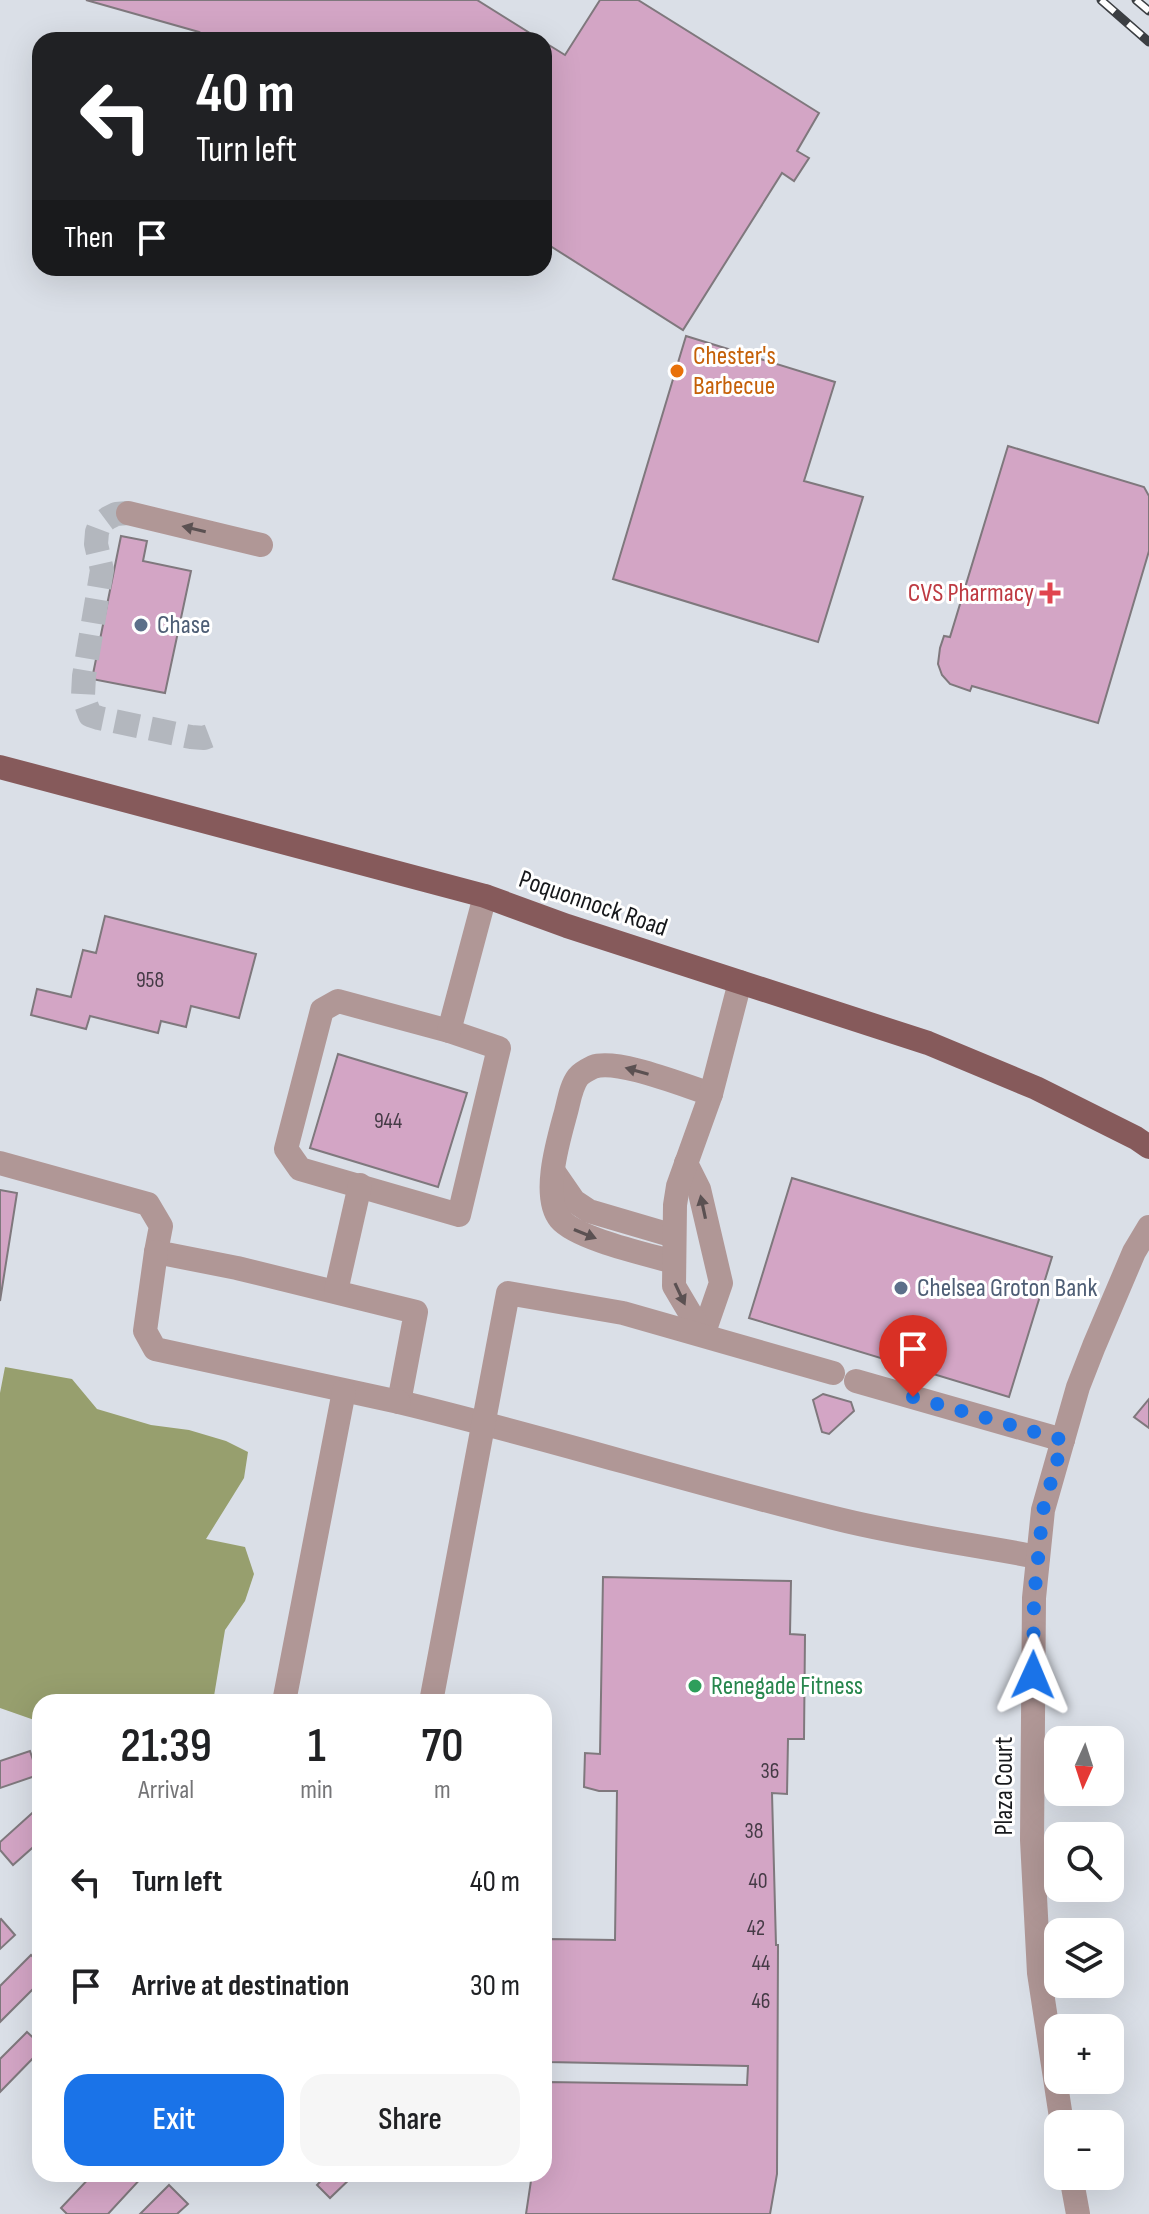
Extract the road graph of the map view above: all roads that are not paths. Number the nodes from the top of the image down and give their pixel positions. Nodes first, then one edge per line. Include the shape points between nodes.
1 (128, 513) dead end
2 (261, 545) dead end
3 (0, 767) edge
4 (485, 896) junction
5 (740, 982) junction
6 (449, 1031) junction
7 (711, 1094) junction
8 (1149, 1147) edge
9 (0, 1163) edge
10 (686, 1163) junction
11 (554, 1172) junction
12 (360, 1185) junction
13 (1149, 1227) edge
14 (674, 1236) junction
15 (156, 1252) junction
16 (674, 1262) junction
17 (336, 1291) junction
18 (703, 1335) junction
19 (344, 1391) junction
20 (399, 1402) junction
21 (485, 1423) junction
22 (1063, 1440) junction
23 (1038, 1557) junction
24 (286, 1694) edge
25 (433, 1694) edge
26 (1060, 2110) edge
27 (1074, 2190) edge
28 (1078, 2214) edge

2 -> 1 street
3 - 4 main road, Poquonnock Road
4 - 5 main road, Poquonnock Road
4 - 6 street
5 - 7 street
5 - 8 main road, Poquonnock Road via 928,1043 1036,1088
6 - 12 street via 499,1048 459,1215
6 - 12 street via 338,1001 322,1010 286,1149 300,1169
7 - 10 street
7 -> 11 street via 631,1069 595,1066 579,1076 572,1090
9 - 15 street via 148,1204 161,1226
10 - 14 street via 678,1186
18 -> 10 street via 721,1283 699,1189
11 - 14 street via 574,1201 589,1211
11 -> 16 street via 554,1205 569,1227
12 - 17 street
13 - 22 street, Plaza Court via 1094,1346
14 - 16 street
15 - 17 street
15 - 19 street via 145,1331 155,1349
16 -> 18 street via 674,1286
17 - 20 street via 416,1312
18 - 21 street via 623,1313 508,1293
18 - 22 street
19 - 20 street
19 - 24 street
20 - 21 street
21 - 23 street via 838,1519
21 - 25 street
22 - 23 street, Plaza Court via 1043,1510
23 - 26 street, Plaza Court via 1032,1840 1039,1973
27 - 28 street

